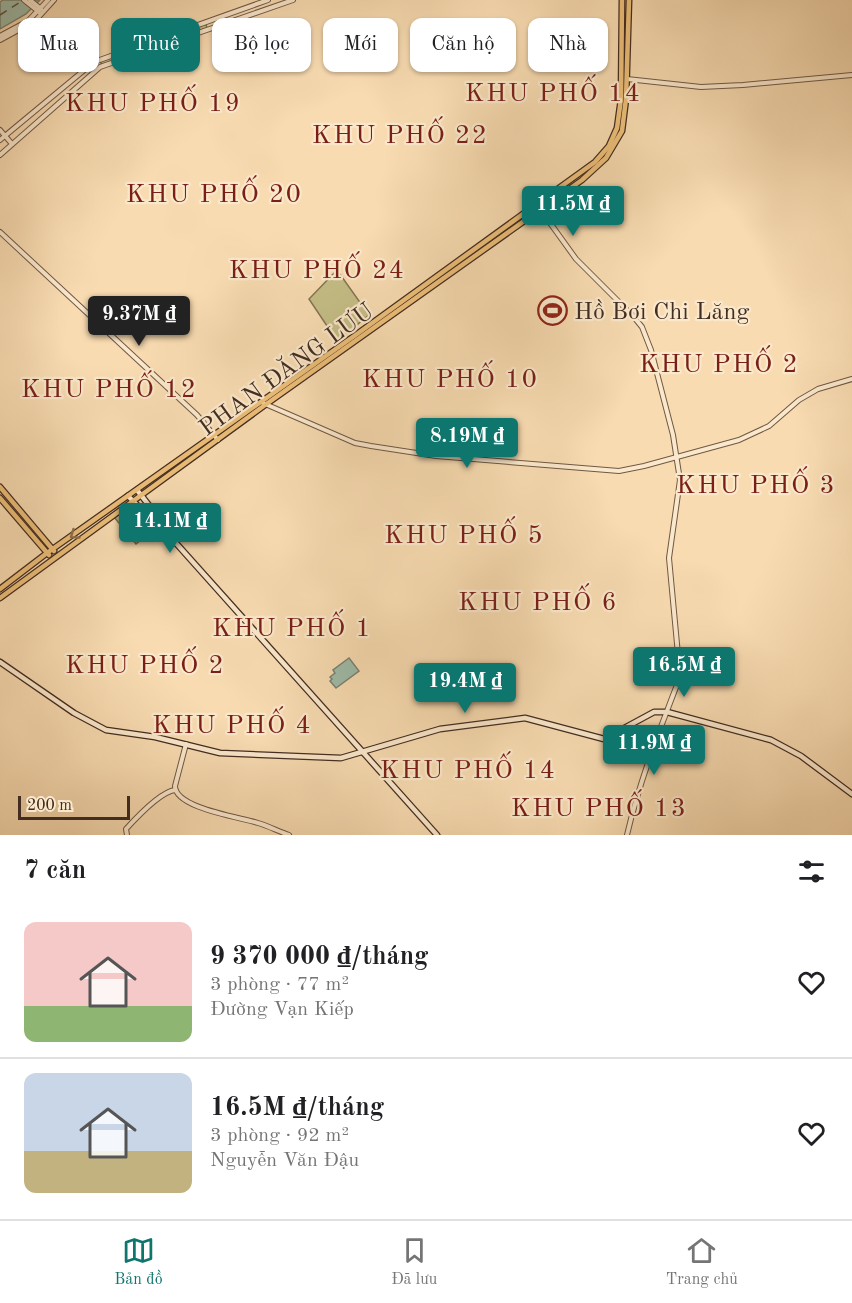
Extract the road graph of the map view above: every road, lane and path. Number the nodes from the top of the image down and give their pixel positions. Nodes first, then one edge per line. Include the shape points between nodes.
1 (24, 0) edge
2 (30, 0) edge
3 (48, 0) edge
4 (54, 0) edge
5 (268, 0) edge
6 (293, 0) edge
7 (622, 0) edge
8 (629, 0) edge
9 (40, 10) junction
10 (0, 38) edge
11 (852, 75) edge
12 (624, 78) junction
13 (0, 130) edge
14 (5, 135) junction
15 (0, 140) edge
16 (12, 144) junction
17 (0, 155) edge
18 (538, 207) junction
19 (0, 232) edge
20 (852, 379) edge
21 (263, 403) junction
22 (216, 437) junction
23 (677, 457) junction
24 (178, 465) junction
25 (0, 488) edge
26 (137, 490) junction
27 (141, 495) junction
28 (128, 496) junction
29 (0, 498) edge
30 (134, 501) junction
31 (158, 523) junction
32 (53, 549) junction
33 (47, 553) junction
34 (57, 555) junction
35 (52, 559) junction
36 (0, 589) edge
37 (0, 598) edge
38 (695, 651) dead end
39 (680, 660) junction
40 (688, 661) junction
41 (0, 662) edge
42 (680, 676) junction
43 (667, 712) junction
44 (186, 744) junction
45 (360, 752) junction
46 (175, 790) junction
47 (852, 794) edge
48 (127, 835) edge
49 (288, 835) edge
50 (437, 835) edge
51 (627, 835) edge

1 - 9 street
2 - 9 street
3 - 9 street
4 - 10 street via 35,21
5 - 14 street via 94,62
6 - 16 street via 100,67
7 - 12 main road, PHAN ĐĂNG LƯU
8 - 12 main road, PHAN ĐĂNG LƯU
9 - 10 street
11 - 12 street via 701,87
12 - 18 main road, PHAN ĐĂNG LƯU via 622,131 613,149 582,180
13 - 14 street
14 - 15 street
14 - 16 street
16 - 17 street
18 - 21 main road, PHAN ĐĂNG LƯU
18 - 23 street via 576,259 642,327 656,365
19 - 22 street
20 - 23 street via 818,389 769,426 739,440
21 - 22 main road, PHAN ĐĂNG LƯU
21 - 23 street via 355,442 436,456 619,471
22 - 24 main road, PHAN ĐĂNG LƯU
23 - 39 street via 680,483 669,558
24 - 26 main road, PHAN ĐĂNG LƯU
24 - 27 main road, PHAN ĐĂNG LƯU
25 - 32 main road
26 - 27 main road
26 - 28 main road, PHAN ĐĂNG LƯU
27 - 30 main road, PHAN ĐĂNG LƯU
27 - 31 main road via 158,517
28 - 30 main road
28 -> 32 main road, PHAN ĐĂNG LƯU
29 - 33 main road
30 - 31 main road
30 - 34 main road, PHAN ĐĂNG LƯU
31 - 45 main road
32 - 33 main road, PHAN ĐĂNG LƯU
32 - 34 main road
33 - 35 main road
33 - 36 main road, PHAN ĐĂNG LƯU
34 - 35 main road, PHAN ĐĂNG LƯU
35 - 37 main road, PHAN ĐĂNG LƯU
38 - 40 street
39 - 40 street
39 - 42 street
40 - 42 street
41 - 44 main road via 106,730
42 - 43 street
43 - 45 main road via 654,712 604,739 535,720 512,718 440,729
43 - 47 main road via 771,740 801,756
43 - 51 street via 638,789
44 - 45 main road via 220,753 343,758
44 - 46 street
45 - 50 main road
46 - 48 street via 165,793 135,819 126,829
46 - 49 street via 192,804

